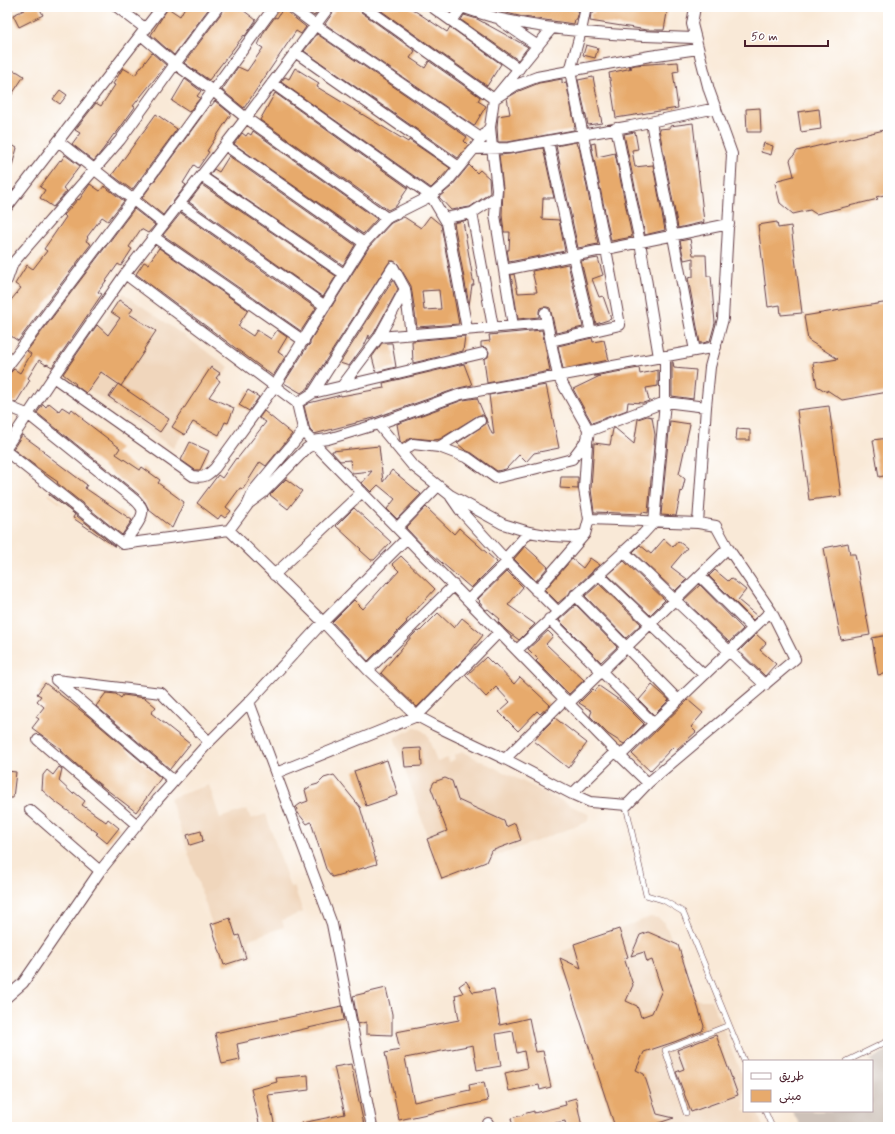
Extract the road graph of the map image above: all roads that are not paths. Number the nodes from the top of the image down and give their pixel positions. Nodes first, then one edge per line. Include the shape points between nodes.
1 (117, 7) edge
2 (162, 7) edge
3 (218, 7) edge
4 (274, 7) edge
5 (291, 7) edge
6 (329, 7) edge
7 (365, 7) edge
8 (432, 7) edge
9 (586, 7) edge
10 (691, 7) edge
11 (496, 18) junction
12 (452, 21) junction
13 (314, 25) junction
14 (552, 28) junction
15 (143, 32) junction
16 (581, 32) junction
17 (695, 38) junction
18 (538, 46) junction
19 (698, 49) junction
20 (295, 52) junction
21 (175, 64) junction
22 (519, 69) junction
23 (570, 70) junction
24 (272, 84) junction
25 (213, 91) junction
26 (494, 99) junction
27 (716, 108) junction
28 (246, 118) junction
29 (651, 122) junction
30 (490, 127) junction
31 (616, 128) junction
32 (582, 135) junction
33 (482, 139) junction
34 (58, 141) junction
35 (548, 141) junction
36 (225, 145) junction
37 (492, 148) junction
38 (474, 149) junction
39 (459, 168) junction
40 (94, 169) junction
41 (201, 176) junction
42 (431, 196) junction
43 (496, 197) junction
44 (133, 200) junction
45 (180, 204) junction
46 (7, 207) edge
47 (472, 212) junction
48 (388, 218) junction
49 (445, 218) junction
50 (164, 224) junction
51 (729, 224) junction
52 (674, 236) junction
53 (154, 237) junction
54 (640, 242) junction
55 (364, 243) junction
56 (606, 249) junction
57 (573, 256) junction
58 (504, 270) junction
59 (125, 274) junction
60 (344, 274) junction
61 (7, 280) edge
62 (405, 290) junction
63 (325, 306) junction
64 (513, 326) junction
65 (493, 328) junction
66 (467, 330) junction
67 (591, 332) junction
68 (411, 334) junction
69 (379, 337) junction
70 (304, 341) junction
71 (551, 341) junction
72 (716, 346) junction
73 (695, 351) junction
74 (483, 353) dead end
75 (662, 357) junction
76 (7, 366) edge
77 (558, 376) junction
78 (53, 377) junction
79 (342, 386) junction
80 (274, 387) junction
81 (314, 393) junction
82 (664, 402) junction
83 (297, 403) junction
84 (7, 406) edge
85 (706, 407) junction
86 (29, 415) junction
87 (480, 421) dead end
88 (378, 424) junction
89 (304, 430) junction
90 (588, 438) junction
91 (314, 443) junction
92 (7, 446) edge
93 (439, 446) junction
94 (7, 452) edge
95 (401, 452) junction
96 (438, 486) junction
97 (362, 492) junction
98 (450, 495) junction
99 (247, 506) junction
100 (589, 519) junction
101 (654, 522) junction
102 (698, 523) junction
103 (397, 528) junction
104 (229, 530) junction
105 (529, 532) junction
106 (585, 534) junction
107 (407, 538) junction
108 (123, 544) junction
109 (728, 548) junction
110 (623, 551) junction
111 (506, 561) junction
112 (598, 574) junction
113 (274, 575) junction
114 (700, 576) junction
115 (454, 585) junction
116 (536, 591) junction
117 (575, 595) junction
118 (468, 600) junction
119 (675, 600) junction
120 (557, 611) junction
121 (771, 611) junction
122 (549, 619) junction
123 (323, 622) junction
124 (650, 624) junction
125 (753, 629) junction
126 (499, 632) junction
127 (626, 647) junction
128 (517, 650) junction
129 (729, 652) junction
130 (368, 670) junction
131 (601, 672) junction
132 (704, 675) junction
133 (765, 685) junction
134 (678, 700) junction
135 (567, 701) junction
136 (249, 702) junction
137 (417, 716) junction
138 (653, 723) junction
139 (38, 740) dead end
140 (209, 742) junction
141 (618, 754) junction
142 (505, 759) junction
143 (276, 773) junction
144 (174, 781) junction
145 (648, 783) junction
146 (572, 794) junction
147 (628, 805) junction
148 (30, 810) dead end
149 (137, 825) junction
150 (100, 871) junction
151 (7, 997) edge
152 (730, 1025) junction
153 (888, 1041) edge
154 (744, 1060) edge
155 (849, 1060) edge
156 (765, 1112) edge
157 (686, 1113) dead end
158 (372, 1127) edge
159 (772, 1127) edge

1 - 15 street
2 - 15 street
3 - 21 street
4 - 25 street
5 - 13 street
6 - 13 street
7 - 26 street
8 - 12 street
9 - 16 street
10 - 17 street
11 - 12 street via 462,7
11 - 14 street
11 - 18 street
12 - 22 street
13 - 20 street
13 - 33 street
14 - 16 street
14 - 18 street
15 - 21 street
15 - 34 street
16 - 17 street
16 - 23 street
17 - 19 street
18 - 22 street
19 - 23 street
19 - 27 street
20 - 24 street
20 - 39 street
21 - 25 street
21 - 40 street via 120,140
22 - 26 street
23 - 26 street via 537,77 516,85
23 - 32 street
24 - 28 street
24 - 42 street
25 - 28 street
25 - 44 street
26 - 30 street
27 - 29 street
27 - 51 street via 732,154
28 - 36 street
28 - 48 street
29 - 31 street
29 - 52 street
30 - 33 street
30 - 37 street
31 - 32 street
31 - 54 street
32 - 35 street
32 - 56 street
33 - 38 street
34 - 40 street
34 - 46 street
35 - 37 street via 509,148
35 - 57 street
36 - 41 street
36 - 55 street
37 - 38 street
37 - 43 street
38 - 39 street
39 - 42 street
40 - 44 street
40 - 61 street via 13,263
41 - 45 street
41 - 60 street
42 - 48 street
42 - 49 street
43 - 47 street
43 - 58 street via 495,215
44 - 50 street
44 - 76 street
45 - 50 street
45 - 63 street
47 - 49 street
47 - 65 street
48 - 55 street
49 - 66 street
50 - 53 street
51 - 52 street
51 - 72 street via 724,319
52 - 54 street
52 - 73 street
53 - 59 street
53 - 70 street
54 - 56 street
54 - 75 street
55 - 60 street
56 - 57 street
56 - 67 street via 620,325
57 - 58 street
57 - 67 street
58 - 64 street
59 - 78 street
59 - 80 street
60 - 63 street
62 - 68 street
62 - 69 street
62 - 81 street via 393,267
63 - 70 street
64 - 65 street
64 - 71 street via 546,318
65 - 66 street
66 - 68 street
67 - 71 street
68 - 69 street
69 - 79 street
70 - 80 street
71 - 77 street
72 - 73 street
72 - 85 street via 710,367
73 - 75 street
74 - 79 street
75 - 77 street
75 - 82 street
77 - 88 street via 461,394
77 - 90 street via 588,429
78 - 80 street via 193,476 200,477 208,475 215,468
78 - 86 street
79 - 81 street
80 - 83 street
81 - 83 street
82 - 85 street
82 - 90 street via 589,431
82 - 101 street
83 - 89 street
84 - 86 street
85 - 102 street
86 - 92 street
86 - 108 street via 139,505 142,516
87 - 93 street
88 - 91 street
88 - 95 street
89 - 91 street
89 - 99 street via 254,490
90 - 93 street via 572,459 496,478 468,458
90 - 100 street via 584,489
91 - 97 street
91 - 99 street via 264,493
93 - 95 street via 413,444
94 - 108 street
95 - 96 street via 412,465
96 - 98 street
96 - 103 street
97 - 103 street
97 - 113 street
98 - 105 street via 502,524
98 - 111 street via 460,510
99 - 104 street
100 - 101 street
100 - 106 street
101 - 102 street
101 - 110 street
102 - 109 street via 716,526
103 - 107 street
104 - 108 street
104 - 113 street
105 - 106 street via 572,537
105 - 111 street
106 - 116 street
107 - 115 street
107 - 123 street
109 - 114 street
109 - 121 street
110 - 112 street
110 - 119 street
111 - 116 street
111 - 118 street
112 - 117 street
112 - 124 street
113 - 123 street
114 - 119 street
114 - 125 street
115 - 118 street
115 - 130 street
116 - 120 street
117 - 120 street
117 - 127 street
118 - 126 street
119 - 124 street
119 - 129 street
120 - 122 street
121 - 125 street
121 - 133 street via 795,659
122 - 128 street
122 - 131 street
123 - 130 street
123 - 136 street
124 - 127 street
124 - 132 street
125 - 129 street
126 - 128 street
126 - 137 street
127 - 131 street
127 - 134 street
128 - 135 street
129 - 132 street
129 - 133 street
130 - 137 street
131 - 135 street
131 - 138 street
132 - 134 street
133 - 145 street
134 - 138 street
135 - 141 street
135 - 142 street
136 - 140 street
136 - 143 street
137 - 142 street
137 - 143 street
138 - 141 street
139 - 149 street
140 - 144 street
140 - 144 street via 161,693 56,680
141 - 145 street
141 - 146 street
142 - 146 street
143 - 158 street via 332,924
144 - 149 street
145 - 147 street
146 - 147 street via 590,802
147 - 152 lane via 646,895 663,900 683,912
148 - 150 street
149 - 150 street
150 - 151 street via 23,983
152 - 154 lane
152 - 157 lane via 665,1050
153 - 155 lane
156 - 159 lane

